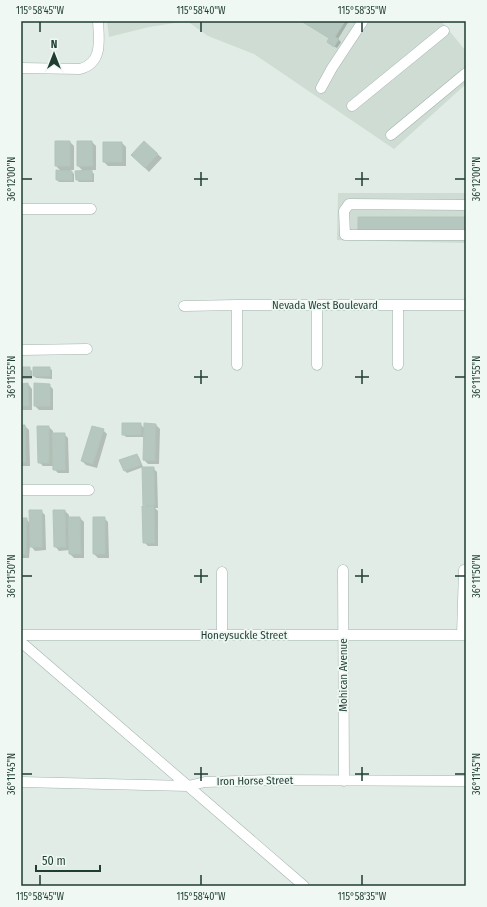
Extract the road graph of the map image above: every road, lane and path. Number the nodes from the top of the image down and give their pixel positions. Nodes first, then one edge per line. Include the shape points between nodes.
1 (98, 21) edge
2 (363, 21) edge
3 (444, 31) dead end
4 (21, 68) edge
5 (466, 73) edge
6 (321, 88) dead end
7 (352, 106) dead end
8 (391, 135) dead end
9 (466, 205) edge
10 (21, 209) edge
11 (91, 209) dead end
12 (466, 235) edge
13 (237, 305) junction
14 (317, 305) junction
15 (398, 305) junction
16 (466, 305) edge
17 (184, 306) dead end
18 (21, 350) edge
19 (87, 350) dead end
20 (237, 365) dead end
21 (317, 365) dead end
22 (398, 365) dead end
23 (21, 490) edge
24 (89, 490) dead end
25 (343, 570) dead end
26 (464, 570) dead end
27 (222, 572) dead end
28 (21, 635) edge
29 (222, 635) junction
30 (343, 635) junction
31 (464, 635) edge
32 (21, 642) edge
33 (344, 781) junction
34 (466, 781) edge
35 (21, 782) edge
36 (188, 786) junction
37 (304, 886) edge

1 - 4 street via 96,58 87,67
2 - 6 street
3 - 7 street
5 - 8 street
9 - 12 street via 349,204 344,211 345,235
10 - 11 street
13 - 14 street, Nevada West Boulevard
13 - 17 street, Nevada West Boulevard
13 - 20 street
14 - 15 street, Nevada West Boulevard
14 - 21 street
15 - 16 street, Nevada West Boulevard
15 - 22 street
18 - 19 street
23 - 24 street
25 - 30 street, Mohican Avenue
26 - 31 street
27 - 29 street
28 - 29 street, Honeysuckle Street
29 - 30 street, Honeysuckle Street
30 - 31 street, Honeysuckle Street
30 - 33 street, Mohican Avenue
32 - 36 street
33 - 34 street, Iron Horse Street
33 - 36 street, Iron Horse Street via 250,780 205,782
35 - 36 street, Iron Horse Street
36 - 37 street

